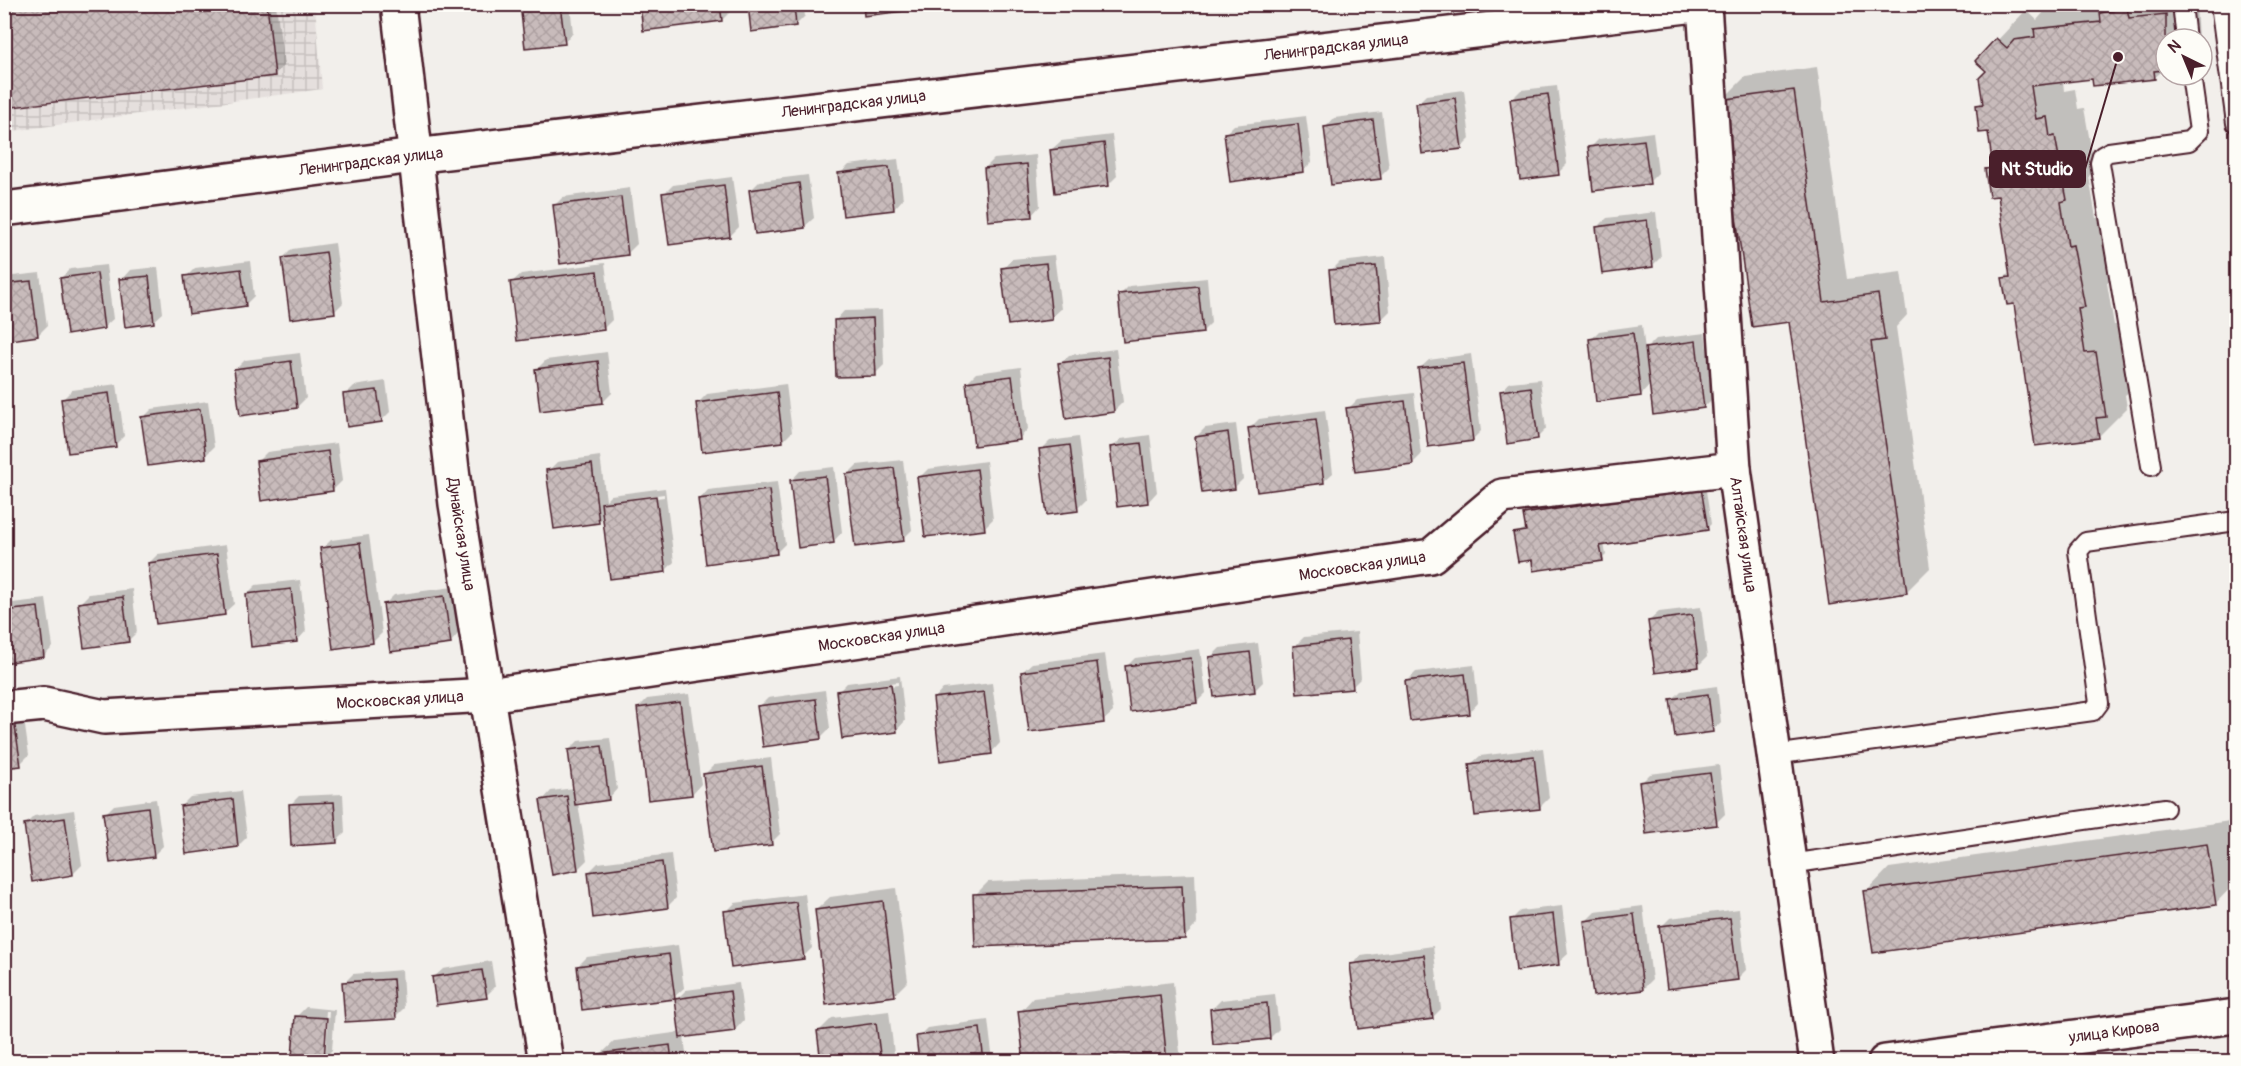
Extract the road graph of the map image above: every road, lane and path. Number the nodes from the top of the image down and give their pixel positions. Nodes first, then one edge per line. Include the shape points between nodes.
1 (398, 4) edge
2 (1704, 4) edge
3 (2182, 4) edge
4 (2220, 4) edge
5 (2185, 27) edge
6 (2193, 87) edge
7 (2236, 123) edge
8 (414, 156) junction
9 (4, 209) edge
10 (2151, 466) dead end
11 (1734, 469) junction
12 (2236, 521) edge
13 (488, 695) junction
14 (4, 708) edge
15 (1774, 755) junction
16 (2164, 808) dead end
17 (1790, 864) junction
18 (2236, 1016) edge
19 (546, 1062) edge
20 (1817, 1062) edge
21 (1885, 1062) edge

1 - 8 street, Дунайская улица
2 - 8 street, Ленинградская улица
2 - 11 street, Алтайская улица
3 - 5 lane
4 - 7 lane
6 - 10 lane via 2199,131 2195,137 2109,152 2100,163
8 - 9 street, Ленинградская улица
8 - 13 street, Дунайская улица via 456,504
11 - 13 street, Московская улица via 1502,496 1431,556
11 - 15 street, Алтайская улица
12 - 15 lane via 2081,545 2078,551 2099,703 2093,711
13 - 14 street, Московская улица via 104,717 44,704
13 - 19 street, Дунайская улица
15 - 17 street, Алтайская улица
16 - 17 lane
17 - 20 street, Алтайская улица
18 - 21 street, улица Кирова

